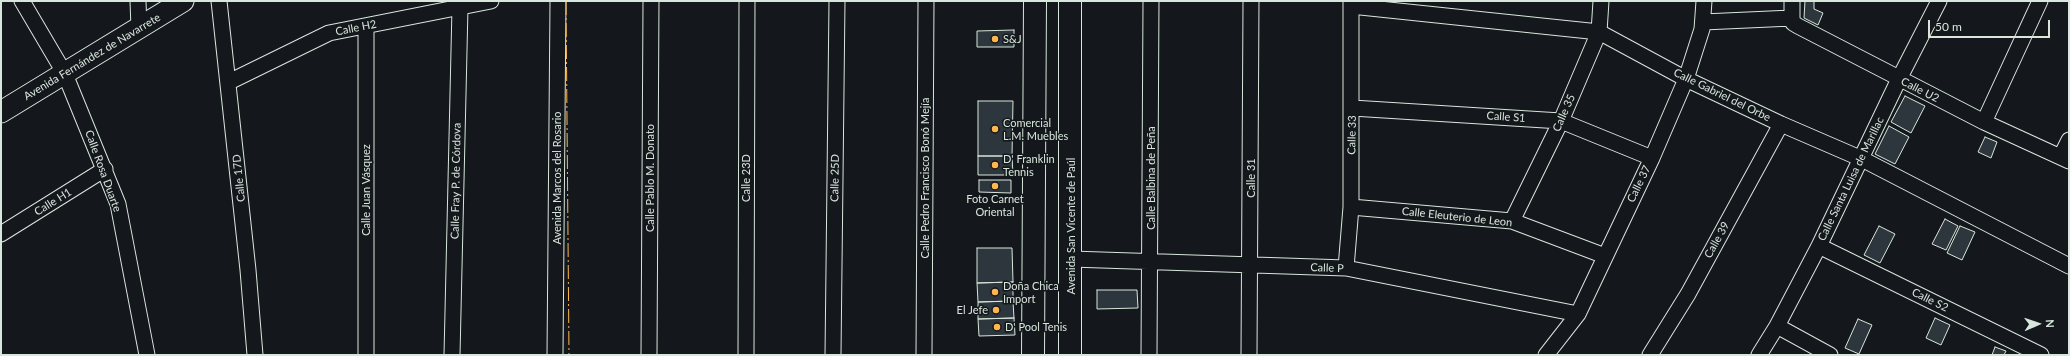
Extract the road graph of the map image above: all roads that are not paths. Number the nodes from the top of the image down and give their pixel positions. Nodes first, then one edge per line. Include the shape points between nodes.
1 (22, 1) edge
2 (138, 1) edge
3 (183, 1) edge
4 (219, 1) edge
5 (491, 1) edge
6 (558, 1) edge
7 (651, 1) edge
8 (747, 1) edge
9 (837, 1) edge
10 (926, 1) edge
11 (1035, 1) edge
12 (1070, 1) edge
13 (1151, 1) edge
14 (1252, 1) edge
15 (1601, 1) edge
16 (1704, 1) edge
17 (1792, 1) edge
18 (1939, 1) edge
19 (2040, 1) edge
20 (1351, 4) edge
21 (460, 7) junction
22 (1792, 18) junction
23 (1703, 22) junction
24 (366, 26) junction
25 (139, 29) junction
26 (1599, 32) junction
27 (65, 74) junction
28 (1686, 79) junction
29 (1899, 79) junction
30 (230, 82) junction
31 (1352, 108) junction
32 (1, 112) edge
33 (1561, 121) junction
34 (1984, 122) junction
35 (1781, 124) junction
36 (2069, 140) edge
37 (1652, 158) junction
38 (1862, 159) junction
39 (2065, 159) edge
40 (105, 169) junction
41 (1351, 207) junction
42 (1512, 221) junction
43 (1, 234) edge
44 (1819, 246) junction
45 (1605, 256) junction
46 (1071, 259) junction
47 (1150, 263) junction
48 (1251, 265) junction
49 (2069, 266) edge
50 (1346, 268) junction
51 (1578, 314) junction
52 (1777, 326) junction
53 (147, 355) edge
54 (255, 355) edge
55 (366, 355) edge
56 (452, 355) edge
57 (555, 355) edge
58 (649, 355) edge
59 (746, 355) edge
60 (833, 355) edge
61 (924, 355) edge
62 (1033, 355) edge
63 (1070, 355) edge
64 (1149, 355) edge
65 (1249, 355) edge
66 (1546, 355) edge
67 (1650, 355) edge
68 (1759, 355) edge
69 (1830, 355) edge
70 (2041, 355) edge

1 - 27 street, Calle Rosa Duarte
2 - 25 street
3 - 25 main road, Avenida Fernández de Navarrete
4 - 30 street, Calle 17D
5 - 21 street, Calle H2
6 - 57 street, Avenida Marcos del Rosario
7 - 58 street, Calle Pablo M. Donato
8 - 59 street, Calle 23D
9 - 60 street, Calle 25D
10 - 61 street, Calle Pedro Francisco Bonó Mejía
11 - 62 main road
12 - 46 main road, Avenida San Vicente de Paúl
13 - 47 street, Calle Balbina de Peña
14 - 48 street, Calle 31
15 - 26 street, Calle 35
16 - 23 street, Calle 37
17 - 22 street
18 - 29 street, Calle Santa Luisa de Marillac
19 - 34 street
20 - 26 street, Calle Gabriel del Orbe
20 - 31 street, Calle 33
21 - 24 street, Calle H2
21 - 56 street, Calle Fray P. de Córdova
22 - 23 street
22 - 29 street, Calle U2 via 1798,26
23 - 28 street, Calle 37
24 - 30 street, Calle H2 via 329,33
24 - 55 street, Calle Juan Vásquez
25 - 27 main road, Avenida Fernández de Navarrete
26 - 28 street, Calle Gabriel del Orbe
26 - 33 street, Calle 35
27 - 32 main road, Avenida Fernández de Navarrete
27 - 40 street, Calle Rosa Duarte
28 - 35 street, Calle Gabriel del Orbe
28 - 37 street, Calle 37
29 - 34 street, Calle U2
29 - 38 street, Calle Santa Luisa de Marillac
30 - 54 street, Calle 17D
31 - 33 street, Calle S1
31 - 41 street, Calle 33
33 - 37 street, Calle S1
33 - 42 street, Calle 35
34 - 39 street, Calle U2
35 - 38 street, Calle Gabriel del Orbe
35 - 67 street, Calle 39 via 1688,294
36 - 39 street
37 - 45 street, Calle 37
38 - 44 street, Calle Santa Luisa de Marillac
38 - 49 street, Calle Gabriel del Orbe
40 - 43 street, Calle H1
40 - 53 street, Calle Rosa Duarte via 118,204
41 - 42 street, Calle Eleuterio de Leon
41 - 50 street, Calle 33
42 - 45 street, Calle Eleuterio de Leon
44 - 52 street, Calle Santa Luisa de Marillac
44 - 70 street, Calle S2
45 - 51 street, Calle 37
46 - 47 street, Calle P
46 - 63 main road, Avenida San Vicente de Paúl
47 - 48 street, Calle P
47 - 64 street, Calle Balbina de Peña
48 - 50 street, Calle P
48 - 65 street, Calle 31
50 - 51 street, Calle P
51 - 66 street, Calle 37
52 - 68 street, Calle Santa Luisa de Marillac
52 - 69 street

